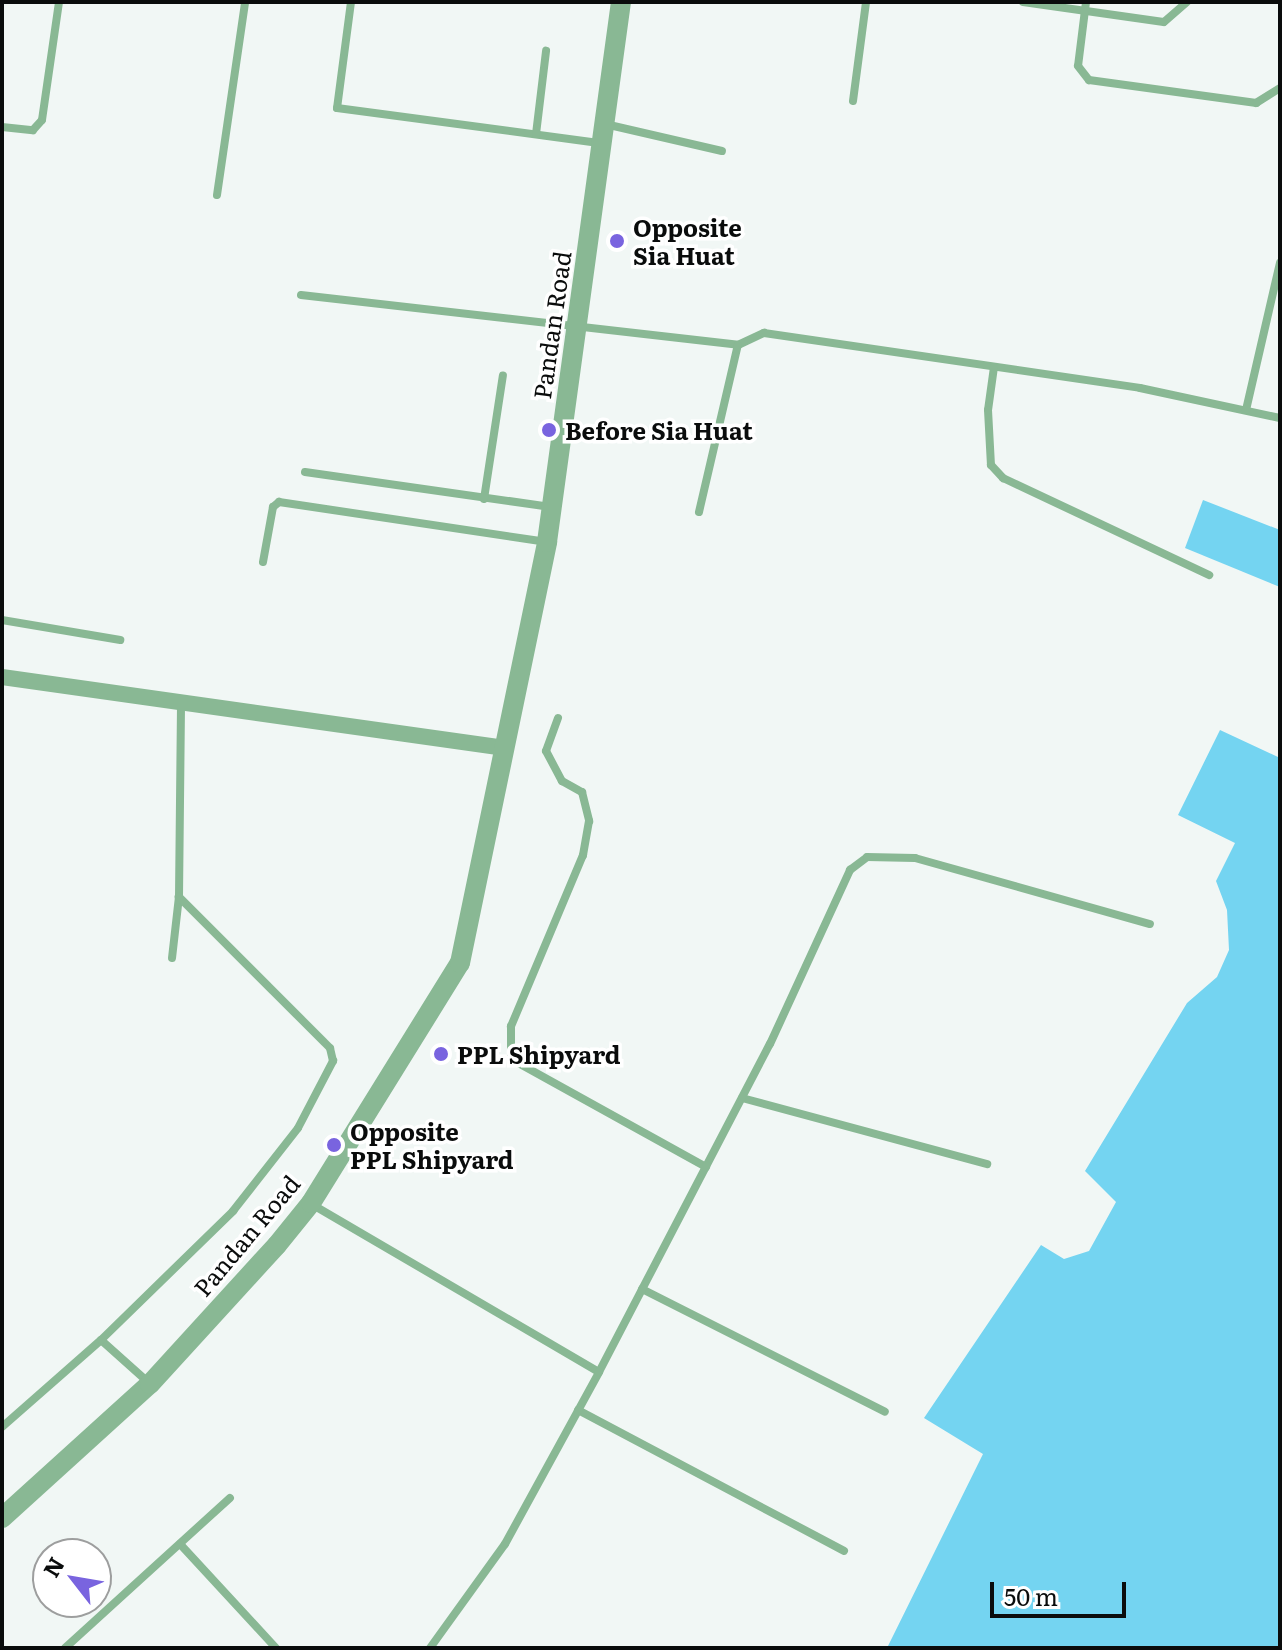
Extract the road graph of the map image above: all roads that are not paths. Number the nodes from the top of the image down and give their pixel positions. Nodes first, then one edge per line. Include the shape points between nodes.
1 (59, 2) edge
2 (245, 2) edge
3 (351, 2) edge
4 (621, 2) edge
5 (866, 2) edge
6 (1023, 2) edge
7 (1086, 2) edge
8 (1187, 2) edge
9 (1085, 12) junction
10 (546, 51) dead end
11 (1280, 88) edge
12 (853, 101) dead end
13 (2, 127) edge
14 (603, 133) junction
15 (536, 134) junction
16 (722, 151) dead end
17 (217, 195) dead end
18 (1280, 263) edge
19 (301, 295) dead end
20 (577, 324) junction
21 (738, 345) junction
22 (994, 367) junction
23 (503, 375) dead end
24 (1246, 410) junction
25 (1280, 418) edge
26 (305, 472) dead end
27 (484, 499) junction
28 (552, 507) junction
29 (699, 512) dead end
30 (547, 542) junction
31 (263, 562) dead end
32 (1209, 575) dead end
33 (2, 620) edge
34 (120, 640) dead end
35 (2, 677) edge
36 (181, 702) junction
37 (558, 718) dead end
38 (505, 748) junction
39 (179, 897) junction
40 (1150, 924) dead end
41 (172, 958) dead end
42 (742, 1098) junction
43 (987, 1164) dead end
44 (706, 1167) junction
45 (311, 1203) junction
46 (642, 1289) junction
47 (101, 1340) junction
48 (599, 1372) junction
49 (150, 1384) junction
50 (578, 1410) junction
51 (885, 1412) dead end
52 (2, 1427) edge
53 (230, 1498) dead end
54 (2, 1518) edge
55 (180, 1544) junction
56 (844, 1551) dead end
57 (65, 1648) edge
58 (276, 1648) edge
59 (430, 1648) edge

1 - 13 lane via 40,125 33,130
2 - 17 lane
3 - 15 lane via 337,108
4 - 14 street, Pandan Road
5 - 12 lane
6 - 9 lane
7 - 9 lane
8 - 9 lane via 1164,22
9 - 11 lane via 1078,66 1089,80 1256,103
10 - 15 lane
14 - 15 lane
14 - 16 lane
14 - 20 street, Pandan Road
18 - 24 lane
19 - 20 lane
20 - 21 lane
20 - 28 street, Pandan Road
21 - 22 lane via 764,333
21 - 29 lane
22 - 24 lane
22 - 32 lane via 988,410 991,465 1003,478
23 - 27 lane
24 - 25 lane
26 - 27 lane
27 - 28 lane
28 - 30 street, Pandan Road
30 - 31 lane via 279,502 273,507
30 - 38 street, Pandan Road
33 - 34 lane
35 - 36 street
36 - 38 street
36 - 39 lane
37 - 44 lane via 546,751 562,781 582,792 589,821 583,855 511,1026 511,1059
38 - 45 street, Pandan Road via 460,963
39 - 41 lane
39 - 47 lane via 330,1048 333,1061 298,1128 262,1176
40 - 42 lane via 915,858 867,857 850,870
42 - 43 lane
42 - 44 lane
44 - 46 lane
45 - 48 lane
45 - 49 street, Pandan Road
46 - 48 lane
46 - 51 lane
47 - 49 lane
47 - 52 lane
48 - 50 lane
49 - 54 street, Pandan Road
50 - 56 lane
50 - 59 lane via 505,1544
53 - 55 lane
55 - 57 lane
55 - 58 lane

